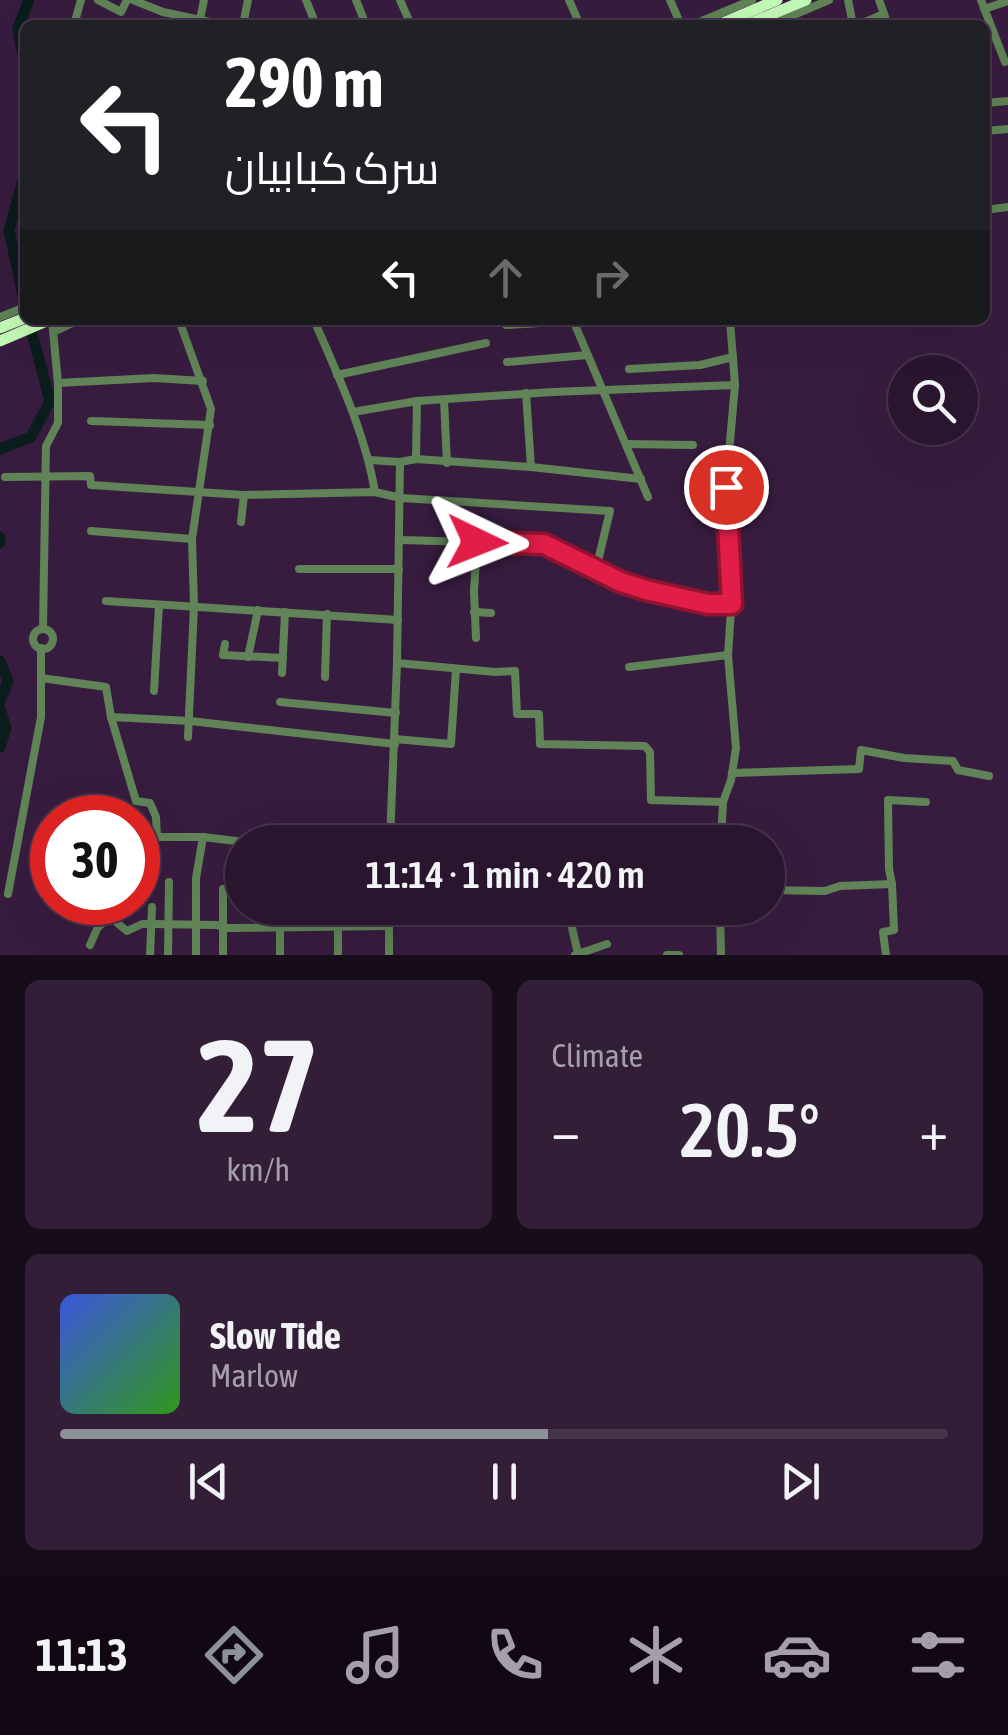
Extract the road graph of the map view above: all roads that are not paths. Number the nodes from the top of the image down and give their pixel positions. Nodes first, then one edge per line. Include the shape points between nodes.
1 (98, 0) edge
2 (130, 0) edge
3 (204, 0) edge
4 (752, 0) edge
5 (777, 0) edge
6 (806, 0) edge
7 (829, 0) edge
8 (879, 0) edge
9 (1008, 0) edge
10 (982, 5) edge
11 (884, 14) junction
12 (200, 20) joint
13 (704, 20) edge
14 (730, 20) edge
15 (758, 20) edge
16 (782, 20) edge
17 (869, 20) edge
18 (886, 20) edge
19 (990, 25) edge
20 (1005, 62) dead end
21 (0, 318) edge
22 (18, 321) edge
23 (50, 325) edge
24 (181, 325) edge
25 (316, 325) edge
26 (575, 325) edge
27 (730, 325) edge
28 (0, 328) edge
29 (0, 341) edge
30 (486, 343) dead end
31 (588, 355) junction
32 (733, 358) junction
33 (507, 362) dead end
34 (629, 368) dead end
35 (337, 375) junction
36 (202, 380) junction
37 (58, 383) junction
38 (735, 385) junction
39 (603, 391) junction
40 (526, 393) junction
41 (444, 400) junction
42 (417, 401) junction
43 (353, 412) junction
44 (91, 422) dead end
45 (210, 425) junction
46 (626, 444) junction
47 (693, 445) dead end
48 (370, 460) junction
49 (416, 460) junction
50 (400, 462) junction
51 (447, 463) junction
52 (532, 468) junction
53 (46, 477) junction
54 (4, 478) dead end
55 (641, 479) junction
56 (375, 492) junction
57 (200, 494) junction
58 (244, 495) junction
59 (648, 497) dead end
60 (401, 498) junction
61 (241, 522) dead end
62 (92, 531) dead end
63 (192, 538) junction
64 (400, 540) junction
65 (477, 542) junction
66 (299, 569) dead end
67 (399, 569) junction
68 (596, 569) junction
69 (106, 601) dead end
70 (732, 604) junction
71 (159, 605) junction
72 (194, 606) junction
73 (258, 610) junction
74 (285, 612) junction
75 (474, 612) junction
76 (492, 613) dead end
77 (327, 614) junction
78 (398, 620) junction
79 (44, 629) junction
80 (476, 638) dead end
81 (225, 644) dead end
82 (41, 648) junction
83 (728, 655) junction
84 (248, 657) junction
85 (283, 658) junction
86 (397, 663) junction
87 (629, 667) dead end
88 (456, 669) junction
89 (282, 673) dead end
90 (325, 677) dead end
91 (41, 678) junction
92 (154, 690) dead end
93 (280, 702) dead end
94 (396, 712) junction
95 (111, 717) junction
96 (190, 721) junction
97 (188, 737) dead end
98 (395, 742) junction
99 (732, 773) junction
100 (989, 776) dead end
101 (724, 802) junction
102 (926, 802) dead end
103 (391, 825) edge
104 (722, 825) edge
105 (203, 836) junction
106 (225, 839) edge
107 (169, 882) dead end
108 (892, 884) junction
109 (223, 889) dead end
110 (785, 890) edge
111 (8, 894) dead end
112 (196, 924) junction
113 (100, 925) edge
114 (151, 925) edge
115 (160, 925) edge
116 (168, 925) junction
117 (571, 925) edge
118 (720, 925) edge
119 (389, 926) joint
120 (223, 927) junction
121 (280, 927) junction
122 (338, 927) junction
123 (607, 944) dead end
124 (90, 945) dead end
125 (150, 955) edge
126 (168, 955) edge
127 (196, 955) edge
128 (223, 955) edge
129 (280, 955) edge
130 (338, 955) edge
131 (389, 955) edge
132 (576, 955) edge
133 (667, 955) edge
134 (679, 955) edge
135 (721, 955) edge
136 (886, 955) edge

1 - 2 street via 120,12
2 - 12 street
3 - 12 street
4 - 13 street
5 - 14 highway
6 - 15 highway
7 - 16 street
8 - 11 street
9 - 10 street
11 - 17 street
11 - 18 street
19 - 20 street
21 - 22 street
22 - 28 highway
22 - 29 highway
23 - 37 street
24 - 36 street
25 - 35 street
26 - 31 street
27 - 32 street
30 - 35 street
31 - 33 street
31 - 39 street
32 - 34 street
32 - 38 street
35 - 43 street
36 - 37 street
36 - 45 street
37 - 53 street via 58,423 46,446
38 - 39 street
38 - 70 street via 726,487
39 - 40 street
39 - 46 street
40 - 41 street
40 - 52 street
41 - 42 street
41 - 51 street
42 - 43 street
42 - 49 street
43 - 48 street
44 - 45 street
45 - 57 street
46 - 47 street
46 - 55 street
48 - 50 street
48 - 56 street
49 - 50 street
49 - 51 street
50 - 60 street
51 - 52 street
52 - 55 street
53 - 54 street
53 - 57 street via 90,476 91,485
53 - 79 street
55 - 59 street
56 - 58 street
56 - 60 street
57 - 58 street
57 - 63 street
58 - 61 street
60 - 64 street
60 - 68 street via 610,512
62 - 63 street
63 - 72 street
64 - 65 street
64 - 67 street
65 - 68 street via 544,544
65 - 75 street
66 - 67 street
67 - 78 street
68 - 70 street via 646,590
69 - 71 street
70 - 83 street
71 - 72 street
71 - 92 street
72 - 73 street
72 - 96 street
73 - 74 street
73 - 84 street
74 - 77 street
74 - 85 street
75 - 76 street
75 - 80 street
77 - 78 street
77 - 90 street
78 - 86 street
79 - 82 street via 33,639
79 - 82 street via 53,640
81 - 84 street via 223,655
82 - 91 street
83 - 87 street
83 - 99 street
84 - 85 street
85 - 89 street
86 - 88 street
86 - 94 street
88 - 98 street via 451,744
88 - 101 street via 515,671 517,714 540,714 540,744 645,746 650,800
91 - 95 street via 106,687
91 - 111 street via 41,717
93 - 94 street
94 - 98 street
95 - 96 street
95 - 105 street via 136,802 150,803 157,837
96 - 97 street
96 - 98 street
98 - 103 street
99 - 100 street via 860,769 861,750 953,761 958,770
99 - 101 street
101 - 104 street
102 - 108 street via 888,800
105 - 106 street
105 - 112 street
107 - 116 street
108 - 110 street
108 - 136 street via 894,930 884,932
109 - 120 street
112 - 116 street
112 - 120 street
112 - 127 street
113 - 124 street
114 - 125 street
115 - 116 street
116 - 126 street
117 - 132 street
118 - 135 street
119 - 122 street
119 - 131 street
120 - 121 street
120 - 128 street
121 - 122 street
121 - 129 street
122 - 130 street
123 - 132 street
133 - 134 street

